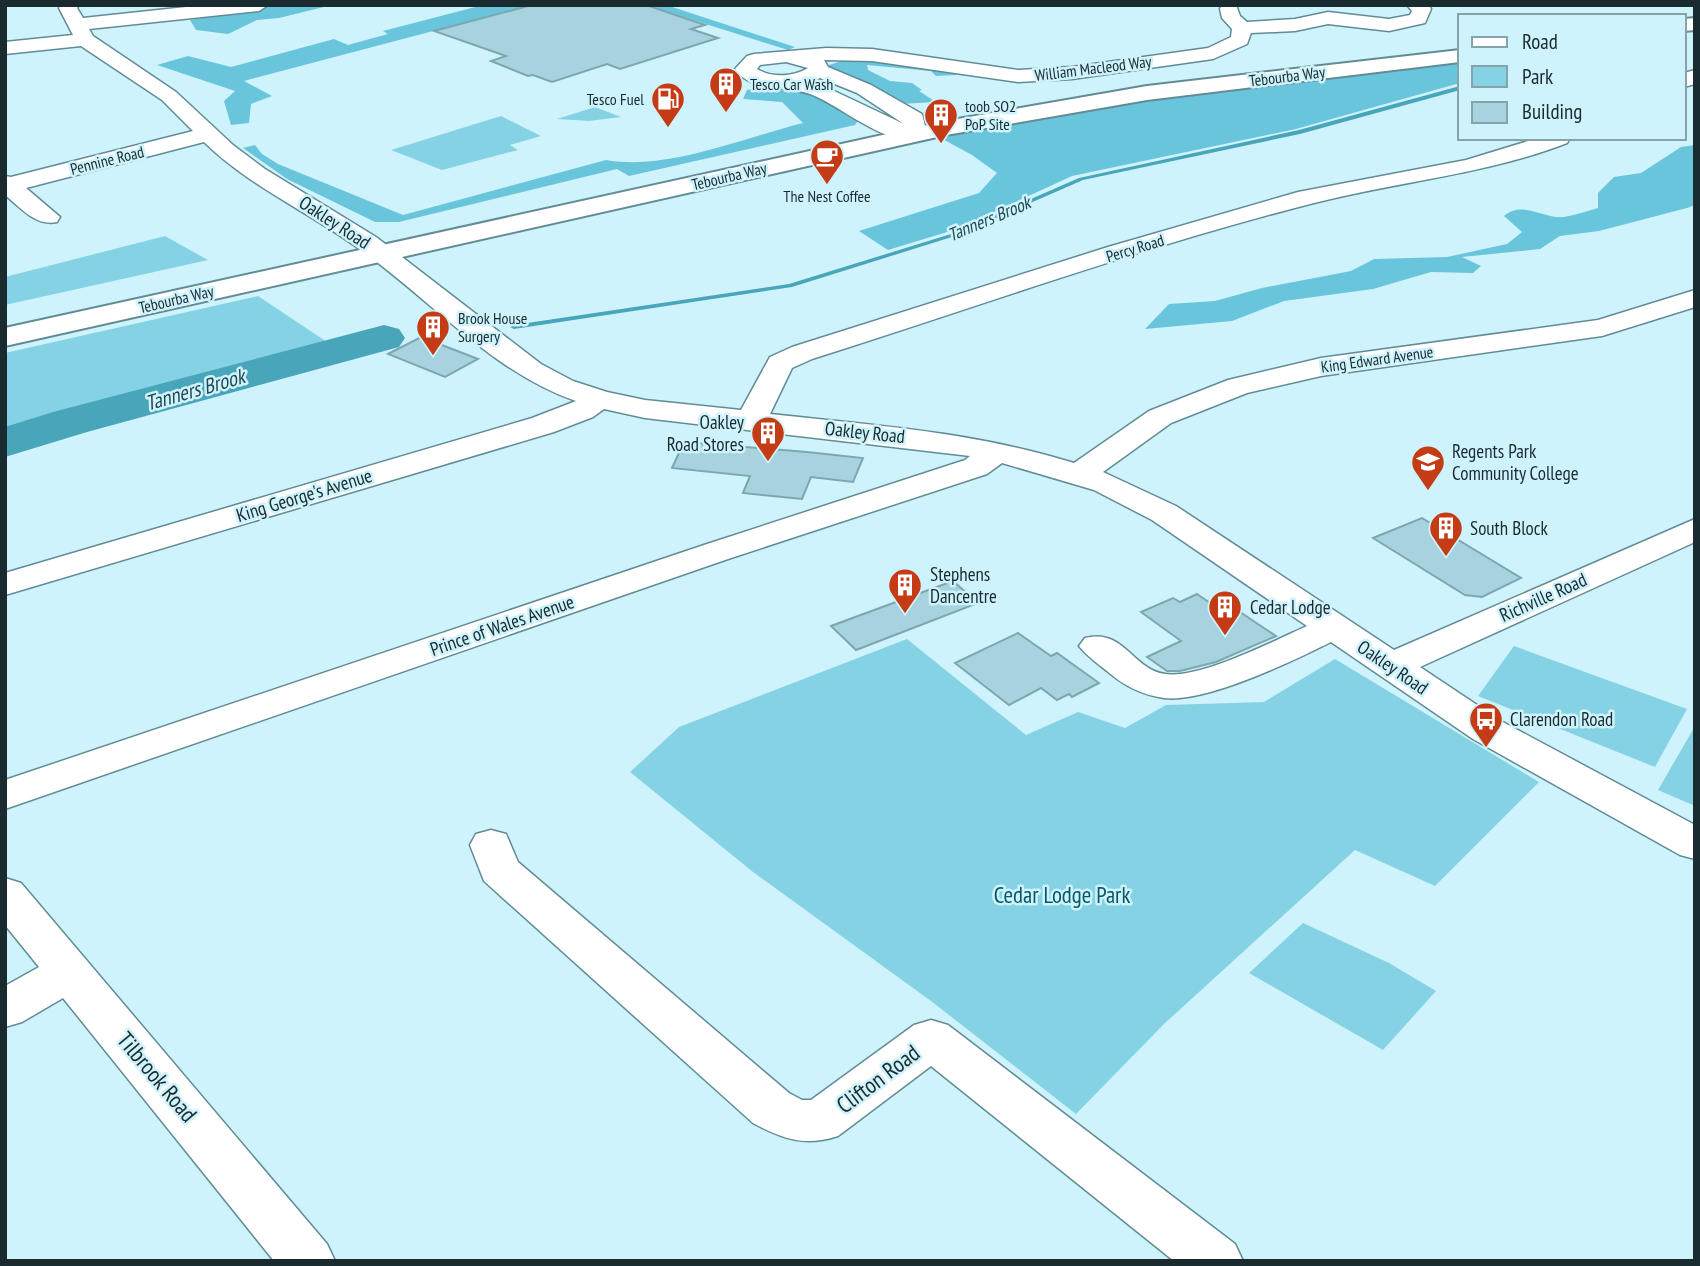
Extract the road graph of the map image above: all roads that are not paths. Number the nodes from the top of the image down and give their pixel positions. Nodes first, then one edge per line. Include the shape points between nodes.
1 (70, 5) edge
2 (260, 5) edge
3 (1230, 5) edge
4 (1416, 5) edge
5 (1242, 28) junction
6 (80, 33) junction
7 (1458, 46) edge
8 (5, 48) edge
9 (848, 54) junction
10 (1458, 56) edge
11 (793, 57) junction
12 (818, 68) junction
13 (784, 80) junction
14 (881, 124) junction
15 (915, 126) junction
16 (208, 134) junction
17 (1553, 140) edge
18 (6, 185) edge
19 (47, 217) dead end
20 (375, 247) junction
21 (1695, 298) edge
22 (5, 322) edge
23 (5, 337) edge
24 (599, 399) junction
25 (751, 421) junction
26 (997, 451) junction
27 (1080, 474) junction
28 (1695, 529) edge
29 (5, 584) edge
30 (1334, 627) junction
31 (1098, 646) dead end
32 (1391, 666) junction
33 (5, 795) edge
34 (1695, 844) edge
35 (491, 845) dead end
36 (5, 894) edge
37 (69, 972) junction
38 (5, 1009) edge
39 (308, 1261) edge
40 (1216, 1261) edge

1 - 6 street
2 - 6 street
3 - 5 street via 1231,18
4 - 5 street via 1422,9 1418,19 1398,24 1328,18
5 - 9 street, William Macleod Way via 1240,40 1213,53 1034,76
6 - 8 street
6 - 16 street, Oakley Road via 169,96
7 - 15 main road, Tebourba Way via 1135,82
9 - 11 street, William Macleod Way
9 - 12 street, William Macleod Way
10 - 15 main road, Tebourba Way
11 - 12 street via 809,60
11 - 13 street, William Macleod Way via 761,58 745,69 758,78
12 - 13 street, William Macleod Way via 808,76
12 - 15 street via 864,89
13 - 14 street via 827,91
14 - 15 main road, Tebourba Way
14 - 20 main road, Tebourba Way
15 - 20 main road, Tebourba Way
16 - 18 street, Pennine Road
16 - 20 street, Oakley Road via 257,174
17 - 25 street, Percy Road via 1489,163 1341,189 1238,216 802,353 780,363
18 - 19 street
20 - 22 main road, Tebourba Way
20 - 23 main road, Tebourba Way
20 - 24 street, Oakley Road via 531,370
21 - 27 street, King Edward Avenue via 1602,328 1321,367 1238,386 1160,417
24 - 25 street, Oakley Road via 669,413
24 - 29 street, King George's Avenue via 583,411 543,425
25 - 26 street, Oakley Road via 922,438
26 - 27 street, Oakley Road
26 - 33 street, Prince of Wales Avenue via 976,467
27 - 30 street, Oakley Road via 1164,513
28 - 32 street, Richville Road
30 - 31 street via 1241,670 1171,687 1153,684
30 - 32 street, Oakley Road
32 - 34 street, Oakley Road via 1487,730
35 - 40 street, Clifton Road via 499,870 771,1108 796,1121 820,1121 931,1039
36 - 37 street, Tilbrook Road
37 - 38 street
37 - 39 street, Tilbrook Road

